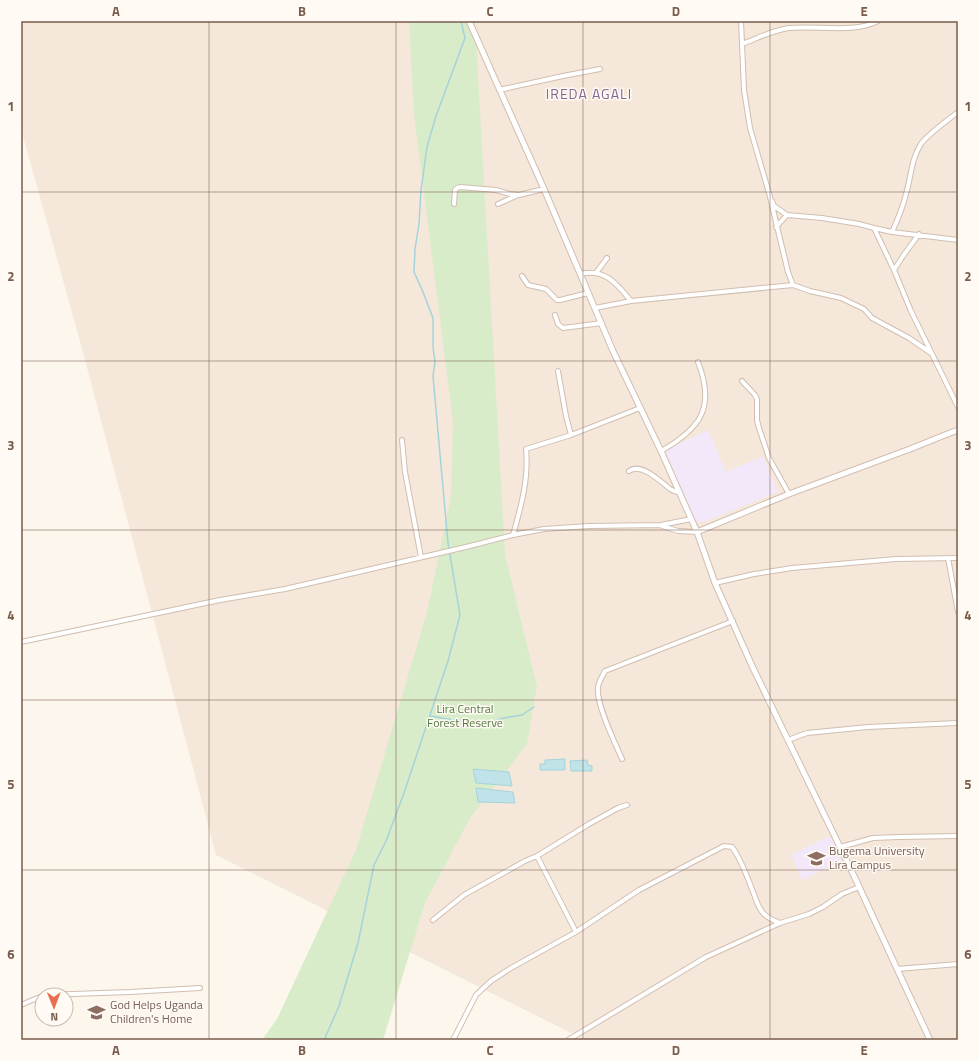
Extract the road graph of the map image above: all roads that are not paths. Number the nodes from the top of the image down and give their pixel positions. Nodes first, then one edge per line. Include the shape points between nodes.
1 (469, 21) edge
2 (741, 21) edge
3 (878, 21) edge
4 (742, 44) junction
5 (600, 69) dead end
6 (500, 90) junction
7 (958, 112) edge
8 (544, 189) junction
9 (769, 194) junction
10 (519, 195) junction
11 (454, 204) dead end
12 (498, 204) dead end
13 (787, 215) junction
14 (776, 227) junction
15 (874, 228) junction
16 (892, 232) junction
17 (919, 234) junction
18 (958, 240) edge
19 (607, 258) dead end
20 (894, 270) junction
21 (596, 273) junction
22 (580, 274) junction
23 (522, 276) dead end
24 (793, 285) junction
25 (588, 292) junction
26 (631, 301) junction
27 (595, 308) junction
28 (555, 315) dead end
29 (602, 323) junction
30 (932, 353) junction
31 (698, 362) dead end
32 (558, 371) dead end
33 (742, 381) dead end
34 (958, 407) edge
35 (640, 408) junction
36 (958, 431) edge
37 (571, 435) junction
38 (402, 440) dead end
39 (660, 451) junction
40 (629, 471) dead end
41 (678, 492) junction
42 (789, 494) junction
43 (691, 519) junction
44 (660, 525) junction
45 (697, 532) junction
46 (514, 535) junction
47 (421, 557) junction
48 (948, 558) junction
49 (958, 558) edge
50 (715, 583) junction
51 (958, 612) edge
52 (733, 622) junction
53 (21, 642) edge
54 (958, 723) edge
55 (788, 740) junction
56 (622, 759) dead end
57 (627, 805) dead end
58 (958, 836) edge
59 (840, 847) junction
60 (537, 856) junction
61 (859, 887) junction
62 (433, 920) dead end
63 (780, 923) junction
64 (576, 932) junction
65 (958, 964) edge
66 (897, 969) junction
67 (200, 988) dead end
68 (74, 994) edge
69 (34, 999) edge
70 (21, 1004) edge
71 (453, 1040) edge
72 (568, 1040) edge
73 (930, 1040) edge

1 - 6 street
2 - 4 street
3 - 4 street via 858,27 788,28
4 - 9 street via 744,90 750,128
5 - 6 street
6 - 8 street
7 - 16 street via 921,143
8 - 10 street
8 - 22 street
9 - 13 street via 774,206
9 - 14 street
10 - 11 street via 460,187 455,190
10 - 12 street
13 - 14 street
13 - 15 street via 822,218
14 - 24 street
15 - 16 street
15 - 20 street
16 - 17 street
17 - 18 street
17 - 20 street
19 - 21 street
20 - 30 street
21 - 22 street
21 - 26 street via 615,282
22 - 25 street
23 - 25 street via 528,285 546,289 558,300
24 - 26 street
24 - 30 street via 841,298 864,309 872,318
25 - 27 street
26 - 27 street
27 - 29 street
28 - 29 street via 558,324 563,328
29 - 35 street
30 - 34 street
31 - 39 street via 706,395 702,415 687,433
32 - 37 street
33 - 42 street via 757,399 759,428 770,458
35 - 37 street
35 - 39 street
36 - 42 street
37 - 46 street via 526,449 524,492
38 - 47 street via 405,472
39 - 41 street
40 - 41 street via 645,470
41 - 43 street
42 - 45 street
43 - 44 street
43 - 45 street
44 - 45 street via 678,531
44 - 46 street via 573,527
45 - 50 street
46 - 47 street
47 - 53 street via 285,589 207,602
48 - 49 street
48 - 50 street via 896,559 792,568
48 - 51 street
50 - 52 street
52 - 55 street
52 - 56 street via 605,671 599,682 598,696
54 - 55 street via 807,733
55 - 59 street
57 - 60 street via 589,824
58 - 59 street via 873,838
59 - 61 street
60 - 62 street via 464,895
60 - 64 street
61 - 63 street via 808,914
61 - 66 street
63 - 64 street via 764,914 735,850 724,846 639,890
63 - 72 street via 706,957
64 - 71 street via 512,968 479,991
65 - 66 street
66 - 73 street
67 - 68 street
69 - 70 street

